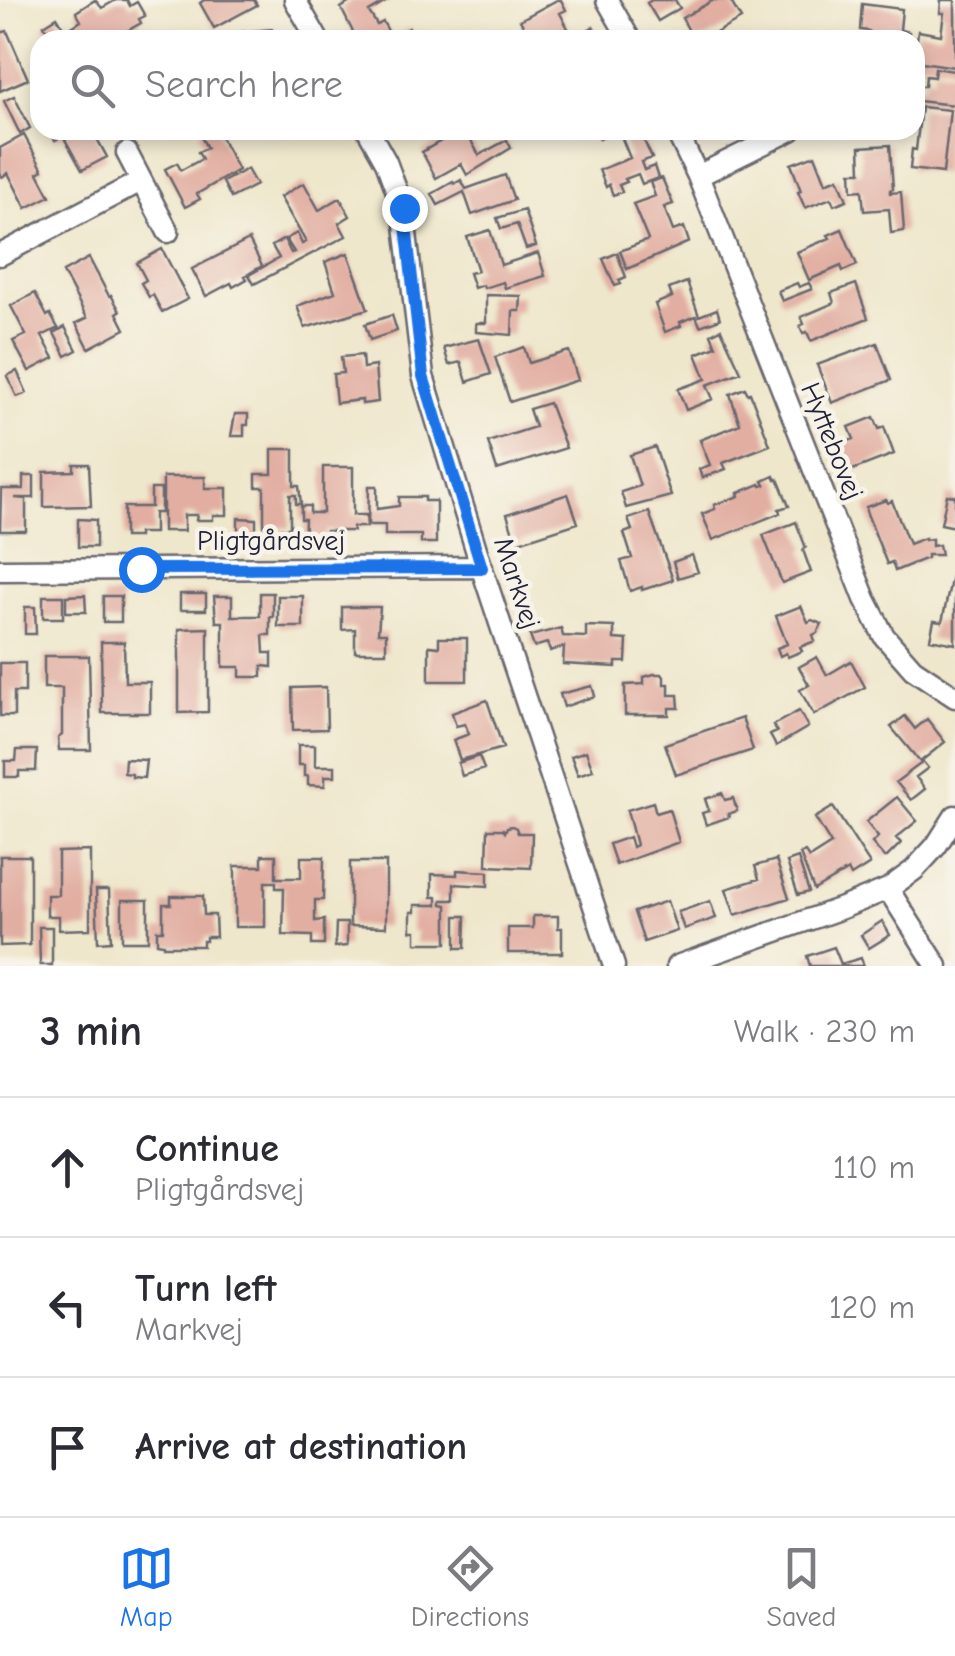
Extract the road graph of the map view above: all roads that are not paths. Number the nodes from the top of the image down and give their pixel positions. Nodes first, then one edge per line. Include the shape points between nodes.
1 (296, 0) edge
2 (607, 0) edge
3 (312, 30) edge
4 (624, 30) edge
5 (374, 140) edge
6 (681, 140) edge
7 (772, 140) edge
8 (127, 153) dead end
9 (698, 176) junction
10 (142, 181) junction
11 (168, 232) dead end
12 (0, 255) edge
13 (482, 568) junction
14 (0, 570) edge
15 (955, 697) edge
16 (955, 816) edge
17 (888, 889) junction
18 (614, 966) edge
19 (677, 966) edge
20 (937, 966) edge

1 - 3 street
2 - 4 street
5 - 13 street, Markvej via 404,208 423,376
6 - 9 street, Hyttebovej
7 - 9 street
8 - 10 street
9 - 15 street, Hyttebovej via 864,599 913,669
10 - 11 street
10 - 12 street
13 - 14 street, Pligtgårdsvej
13 - 18 street, Markvej
16 - 17 street via 914,870
17 - 19 street
17 - 20 street

